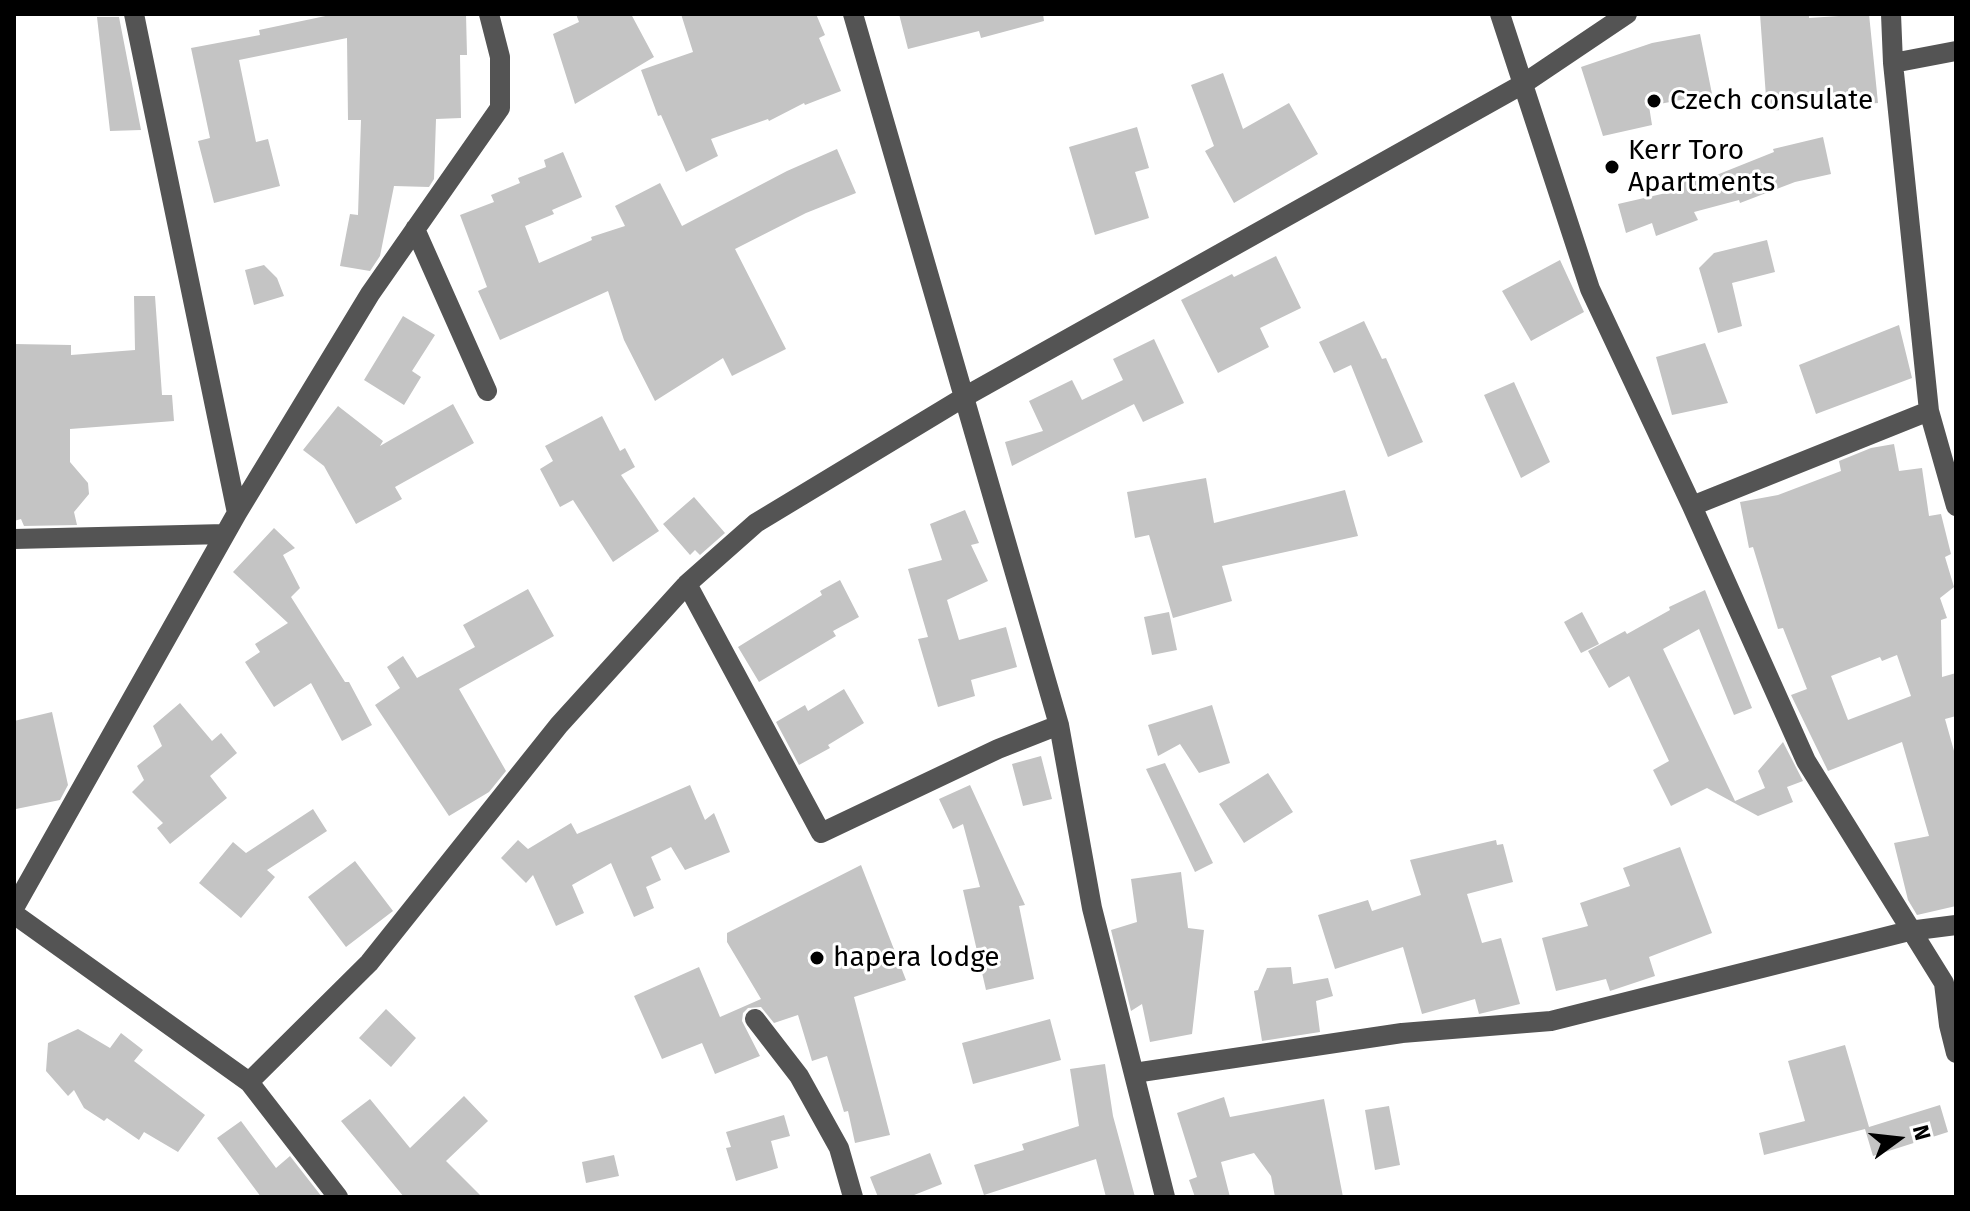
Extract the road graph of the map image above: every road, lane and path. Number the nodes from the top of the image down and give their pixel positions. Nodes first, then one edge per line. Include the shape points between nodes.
1 (134, 14) edge
2 (489, 14) edge
3 (853, 14) edge
4 (1500, 14) edge
5 (1627, 14) edge
6 (1891, 14) edge
7 (1956, 51) edge
8 (1893, 63) junction
9 (1523, 84) junction
10 (415, 229) junction
11 (487, 391) dead end
12 (966, 396) junction
13 (1929, 411) junction
14 (1692, 506) junction
15 (1956, 506) edge
16 (237, 513) junction
17 (225, 534) junction
18 (14, 539) edge
19 (687, 584) junction
20 (1059, 725) junction
21 (14, 908) edge
22 (14, 914) edge
23 (1956, 925) edge
24 (1909, 931) junction
25 (755, 1019) dead end
26 (1956, 1053) edge
27 (1134, 1073) junction
28 (249, 1082) junction
29 (338, 1197) edge
30 (853, 1197) edge
31 (1165, 1197) edge

1 - 16 street
2 - 10 street via 500,57 500,108
3 - 12 street
4 - 9 street
5 - 9 street
6 - 8 street
7 - 8 street
8 - 13 street
9 - 12 street
9 - 14 street via 1590,289
10 - 11 street
10 - 16 street
12 - 19 street via 756,523
12 - 20 street
13 - 14 street
13 - 15 street
14 - 24 street via 1806,761
16 - 17 street
17 - 18 street
17 - 21 street
19 - 20 street via 821,833
19 - 28 street via 559,725 369,963
20 - 27 street via 1092,908
22 - 28 street
23 - 24 street
24 - 26 street via 1944,983
24 - 27 street via 1551,1021 1402,1033
25 - 30 street via 806,1088 839,1148
27 - 31 street
28 - 29 street

